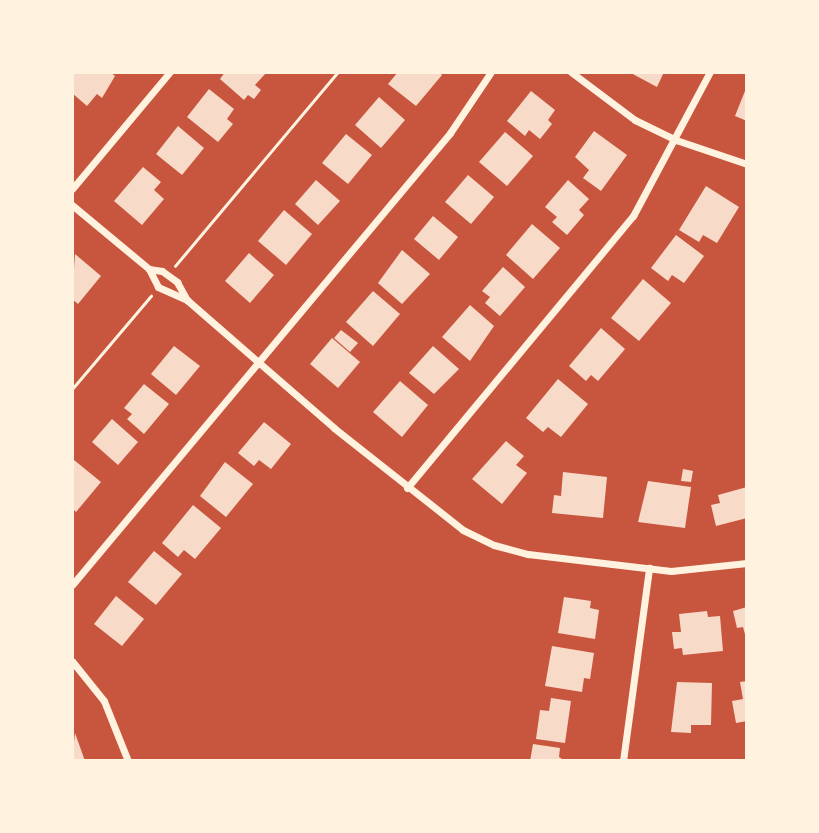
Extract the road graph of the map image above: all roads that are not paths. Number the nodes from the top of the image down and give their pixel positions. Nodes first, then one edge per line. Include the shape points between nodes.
1 (170, 72) edge
2 (491, 72) edge
3 (571, 72) edge
4 (710, 72) edge
5 (676, 140) junction
6 (747, 163) edge
7 (72, 189) edge
8 (72, 205) edge
9 (149, 269) junction
10 (187, 300) junction
11 (260, 360) junction
12 (407, 488) junction
13 (747, 563) edge
14 (649, 568) junction
15 (72, 585) edge
16 (72, 660) edge
17 (128, 761) edge
18 (623, 761) edge

1 - 7 street
2 - 11 street via 450,133
3 - 5 street via 635,120
4 - 5 street
5 - 6 street
5 - 12 street via 633,216 598,263
8 - 9 street
9 - 10 street via 158,287
9 - 10 street via 162,271 177,282
10 - 11 street
11 - 12 street
11 - 15 street
12 - 14 street via 463,530 494,545
13 - 14 street via 695,571
14 - 18 street
16 - 17 street via 104,701

